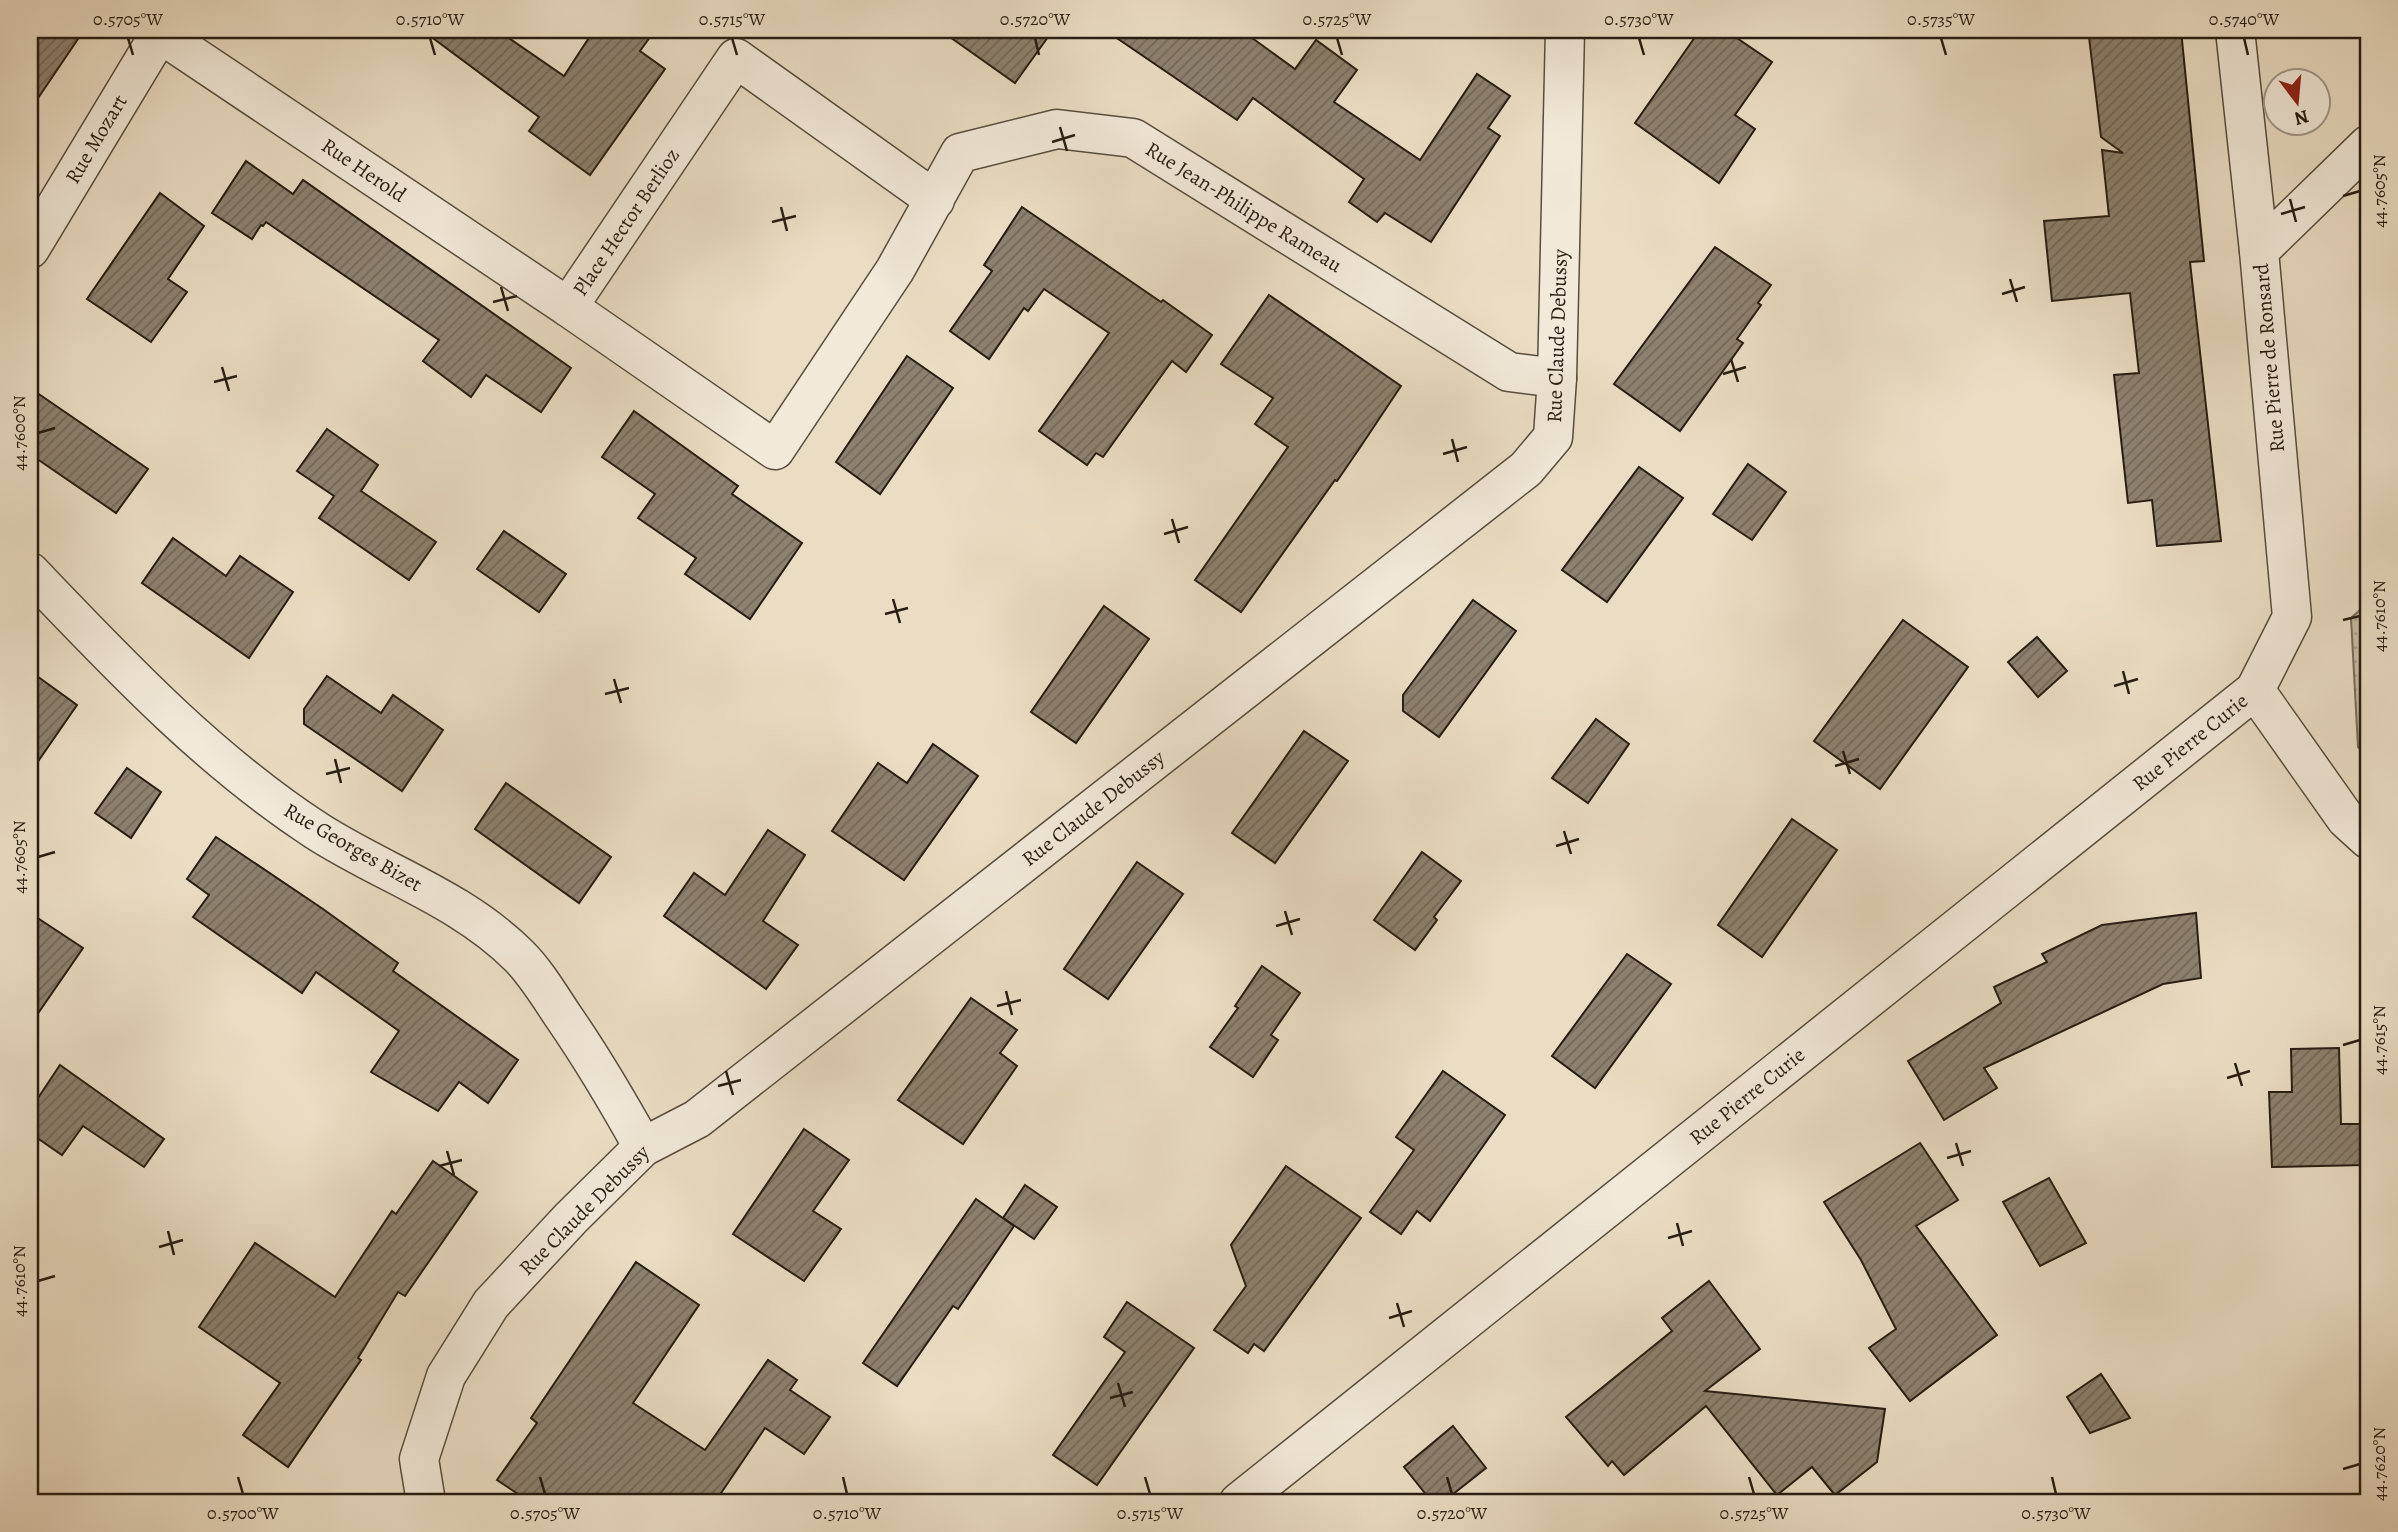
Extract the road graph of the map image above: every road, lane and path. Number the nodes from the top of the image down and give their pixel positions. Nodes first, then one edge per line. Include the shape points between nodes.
1 (1565, 30) edge
2 (2235, 30) edge
3 (160, 32) edge
4 (2368, 145) edge
5 (934, 200) junction
6 (30, 249) edge
7 (2259, 251) junction
8 (568, 307) junction
9 (1557, 378) junction
10 (30, 572) edge
11 (2292, 617) joint
12 (2255, 690) junction
13 (2368, 839) edge
14 (643, 1147) junction
15 (426, 1502) edge
16 (1239, 1502) edge

1 - 9 street, Rue Claude Debussy
2 - 7 street
3 - 6 street, Rue Mozart
3 - 8 street, Rue Herold
4 - 7 street, Rue Pierre de Ronsard
5 - 8 street, Place Hector Berlioz via 736,58
5 - 8 street, Place Hector Berlioz via 895,270 775,450
5 - 9 street, Rue Jean-Philippe Rameau via 960,153 1057,129 1133,138 1509,372
7 - 11 street, Rue Pierre de Ronsard
9 - 14 street, Rue Claude Debussy via 1553,437 1526,468 697,1119
10 - 14 street, Rue Georges Bizet via 190,734 253,786 318,832 446,900 520,957 597,1066
11 - 12 street, Rue Pierre Curie
12 - 13 street, Rue Pierre Curie via 2346,819
12 - 16 street, Rue Pierre Curie
14 - 15 street, Rue Claude Debussy via 491,1304 446,1376 419,1459

